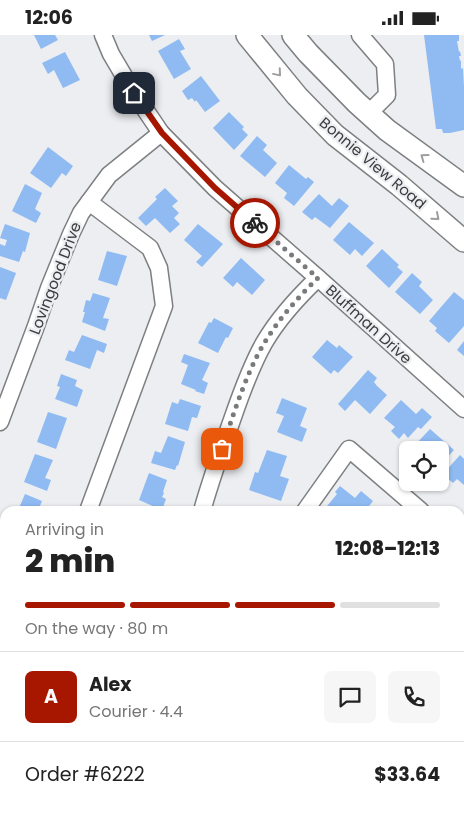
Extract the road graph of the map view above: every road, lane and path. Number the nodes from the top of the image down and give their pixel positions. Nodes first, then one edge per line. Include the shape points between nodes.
1 (103, 35) edge
2 (246, 35) edge
3 (293, 35) edge
4 (360, 35) edge
5 (369, 113) junction
6 (162, 133) junction
7 (464, 185) edge
8 (89, 202) junction
9 (464, 241) edge
10 (318, 278) junction
11 (464, 409) edge
12 (0, 422) edge
13 (90, 506) edge
14 (203, 506) edge
15 (309, 506) edge
16 (415, 506) edge

1 - 6 street, Bluffman Drive via 134,93
2 -> 9 main road, Bonnie View Road via 335,135
3 - 5 main road
4 - 5 street via 385,64 387,95
7 -> 5 main road via 387,130
6 - 8 street, Lovingood Drive via 109,175
6 - 10 street, Bluffman Drive via 215,188
8 - 12 street, Lovingood Drive via 71,234 49,288
8 - 13 street via 150,247 159,268 164,306
10 - 11 street, Bluffman Drive
10 - 14 street via 289,309 256,358 240,395
15 - 16 street via 349,449

